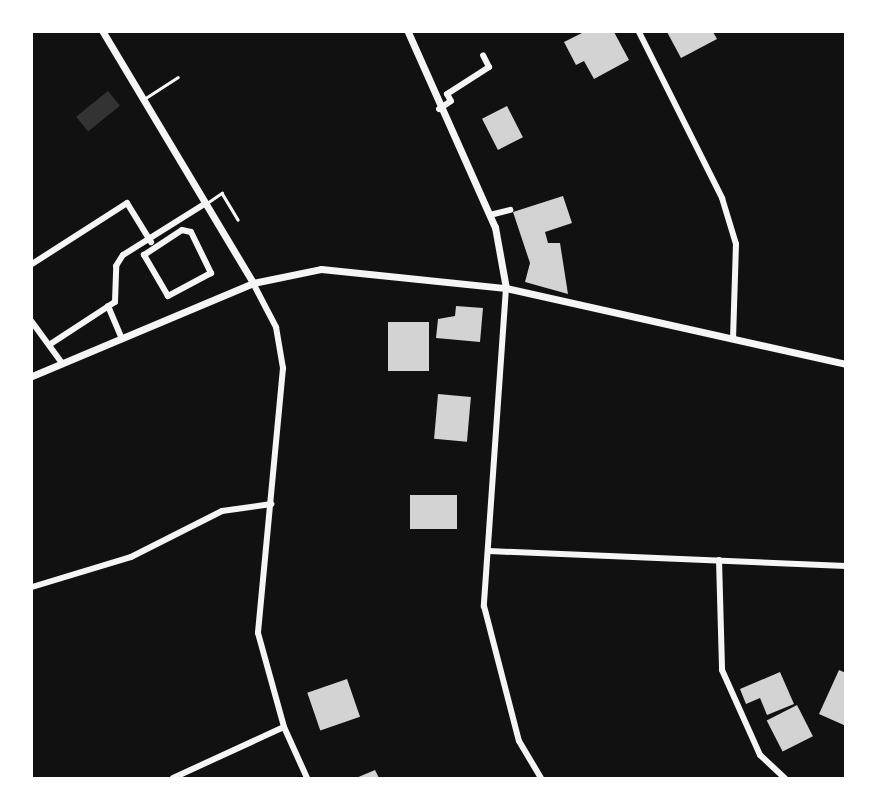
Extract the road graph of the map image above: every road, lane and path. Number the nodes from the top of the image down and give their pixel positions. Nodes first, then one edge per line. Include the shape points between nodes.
1 (103, 32) edge
2 (408, 32) edge
3 (639, 32) edge
4 (483, 55) dead end
5 (178, 77) dead end
6 (144, 99) junction
7 (439, 109) junction
8 (206, 203) junction
9 (510, 210) dead end
10 (490, 215) junction
11 (238, 219) dead end
12 (149, 239) junction
13 (154, 246) junction
14 (32, 264) edge
15 (253, 283) junction
16 (506, 288) junction
17 (108, 306) junction
18 (32, 322) edge
19 (733, 337) junction
20 (122, 339) junction
21 (52, 343) junction
22 (62, 363) junction
23 (845, 364) edge
24 (32, 376) edge
25 (272, 504) junction
26 (488, 551) junction
27 (719, 559) junction
28 (845, 566) edge
29 (32, 587) edge
30 (284, 727) junction
31 (173, 779) edge
32 (307, 779) edge
33 (541, 779) edge
34 (785, 779) edge

1 - 6 street
2 - 7 street
3 - 19 street via 722,198 736,244
4 - 7 street via 489,67 447,93 451,101
5 - 6 lane
6 - 8 street
7 - 10 street
8 - 11 lane via 222,193
8 - 12 street
8 - 15 street
9 - 10 street
10 - 16 street
12 - 13 street
12 - 14 street via 127,203
12 - 17 street via 116,266 117,296
13 - 13 street via 145,261 168,296 211,273 187,230
15 - 16 street via 321,269
15 - 20 street
15 - 25 street via 276,327 283,368
16 - 19 street
16 - 26 street
17 - 20 street
17 - 21 street
18 - 21 street
19 - 23 street
20 - 22 street
21 - 22 street
22 - 24 street
25 - 29 street via 222,511 131,557
25 - 30 street via 258,633
26 - 27 street
26 - 33 street via 484,606 499,679 519,741
27 - 28 street
27 - 34 street via 722,670 760,755
30 - 31 street
30 - 32 street

